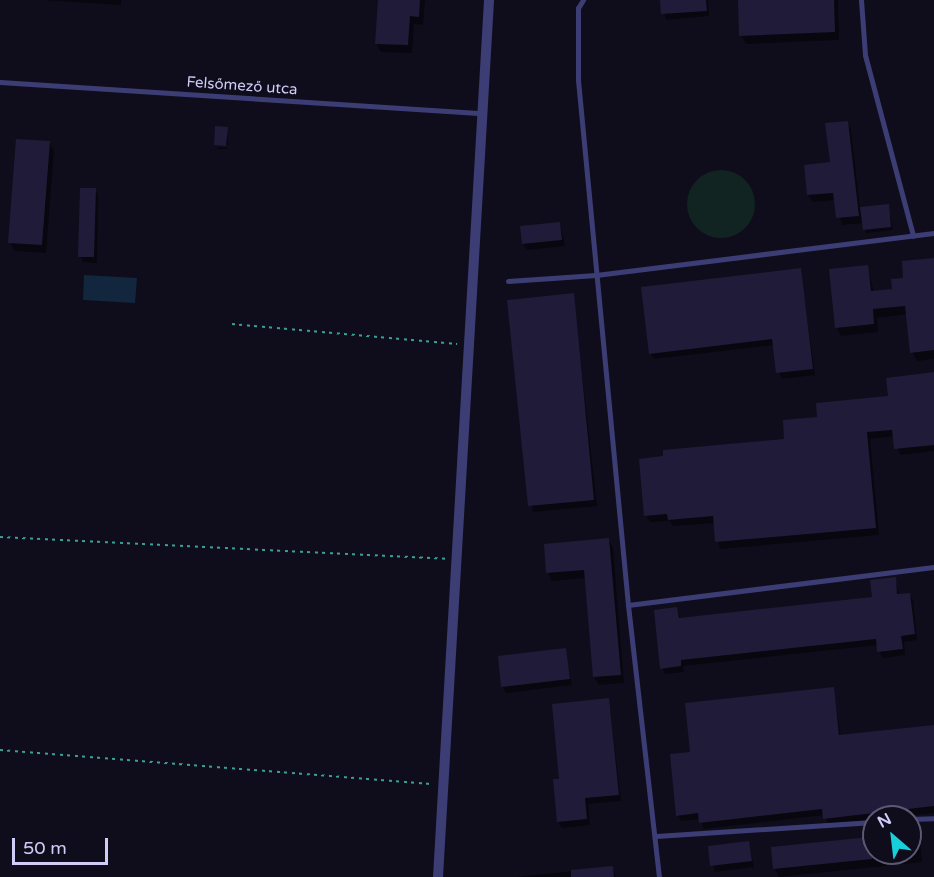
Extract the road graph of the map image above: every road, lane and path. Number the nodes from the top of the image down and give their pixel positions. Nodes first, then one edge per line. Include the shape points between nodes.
1 (489, 0) edge
2 (583, 0) edge
3 (861, 0) edge
4 (0, 82) edge
5 (482, 113) junction
6 (934, 233) edge
7 (913, 236) junction
8 (596, 275) junction
9 (508, 281) dead end
10 (232, 324) dead end
11 (469, 345) junction
12 (0, 537) edge
13 (456, 560) junction
14 (934, 567) edge
15 (628, 605) junction
16 (0, 750) edge
17 (443, 785) junction
18 (862, 823) edge
19 (656, 836) junction
20 (438, 877) edge
21 (659, 877) edge

1 - 5 street
2 - 8 lane via 578,8 578,80
3 - 7 lane via 864,55
4 - 5 lane, Felsőmező utca
5 - 11 street
6 - 7 lane
7 - 8 lane
8 - 9 lane
8 - 15 lane
10 - 11 path
11 - 13 street
12 - 13 path
13 - 17 street
14 - 15 lane
15 - 19 lane
16 - 17 path
17 - 20 street
18 - 19 lane
19 - 21 lane

